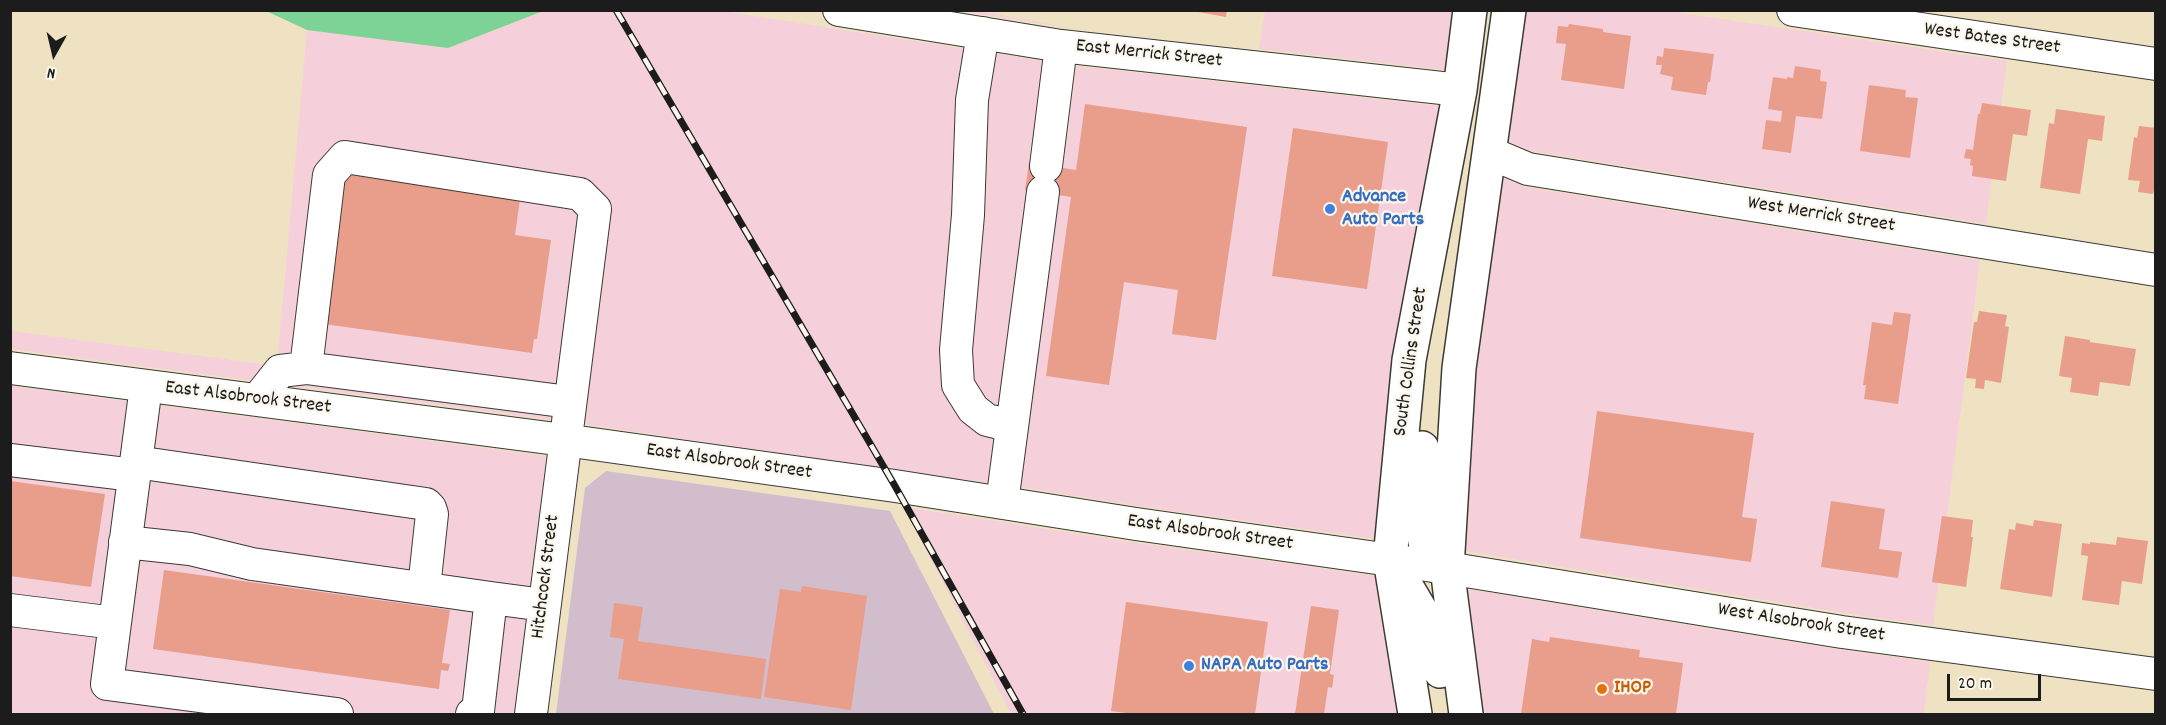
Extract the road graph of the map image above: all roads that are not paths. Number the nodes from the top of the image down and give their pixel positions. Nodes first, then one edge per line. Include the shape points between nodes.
1 (839, 10) edge
2 (1470, 10) edge
3 (1509, 10) edge
4 (1793, 10) edge
5 (983, 33) junction
6 (1061, 46) junction
7 (2156, 64) edge
8 (1460, 90) junction
9 (1490, 153) junction
10 (2156, 270) edge
11 (1422, 291) junction
12 (10, 368) edge
13 (306, 368) junction
14 (146, 386) junction
15 (257, 400) junction
16 (569, 402) junction
17 (1012, 426) junction
18 (564, 440) junction
19 (10, 460) edge
20 (135, 468) junction
21 (1002, 503) junction
22 (126, 542) junction
23 (1390, 559) junction
24 (1447, 568) junction
25 (424, 588) junction
26 (491, 598) junction
27 (544, 605) junction
28 (10, 610) edge
29 (115, 623) junction
30 (2156, 674) edge
31 (337, 714) edge
32 (472, 714) edge
33 (531, 714) edge
34 (1415, 714) edge
35 (1445, 714) edge
36 (1466, 714) edge

1 - 5 street, East Merrick Street
2 - 8 main road, South Collins Street
3 - 9 main road
4 - 7 street, West Bates Street
5 - 6 street, East Merrick Street
5 - 17 street via 972,100 968,215 956,350 958,385 973,409 987,420
6 - 8 street, East Merrick Street
6 - 17 street
8 - 11 main road, South Collins Street
9 - 10 street, West Merrick Street via 1528,169
9 - 24 main road via 1459,368
11 - 23 main road, South Collins Street via 1408,360
11 - 24 main road via 1425,408 1419,489 1425,542
12 - 14 street, East Alsobrook Street
13 - 15 street via 280,371
13 - 16 street
13 - 16 street, Hitchcock Street via 329,175 345,157 580,194 595,209
14 - 15 street, East Alsobrook Street
14 - 20 street
15 - 18 street, East Alsobrook Street
16 - 18 street, Hitchcock Street
17 - 21 street
18 - 21 street, East Alsobrook Street
18 - 27 street, Hitchcock Street
19 - 20 street
20 - 22 street
20 - 25 street via 426,504 432,514
21 - 23 street, East Alsobrook Street
22 - 25 street
22 - 29 street
23 - 24 street, East Alsobrook Street
23 - 34 main road, South Collins Street
23 - 35 main road via 1435,635
24 - 30 street, West Alsobrook Street via 1842,632
24 - 36 main road
25 - 26 street
26 - 27 street
26 - 32 street via 478,711
27 - 33 street, Hitchcock Street
28 - 29 street
29 - 31 street via 107,684

